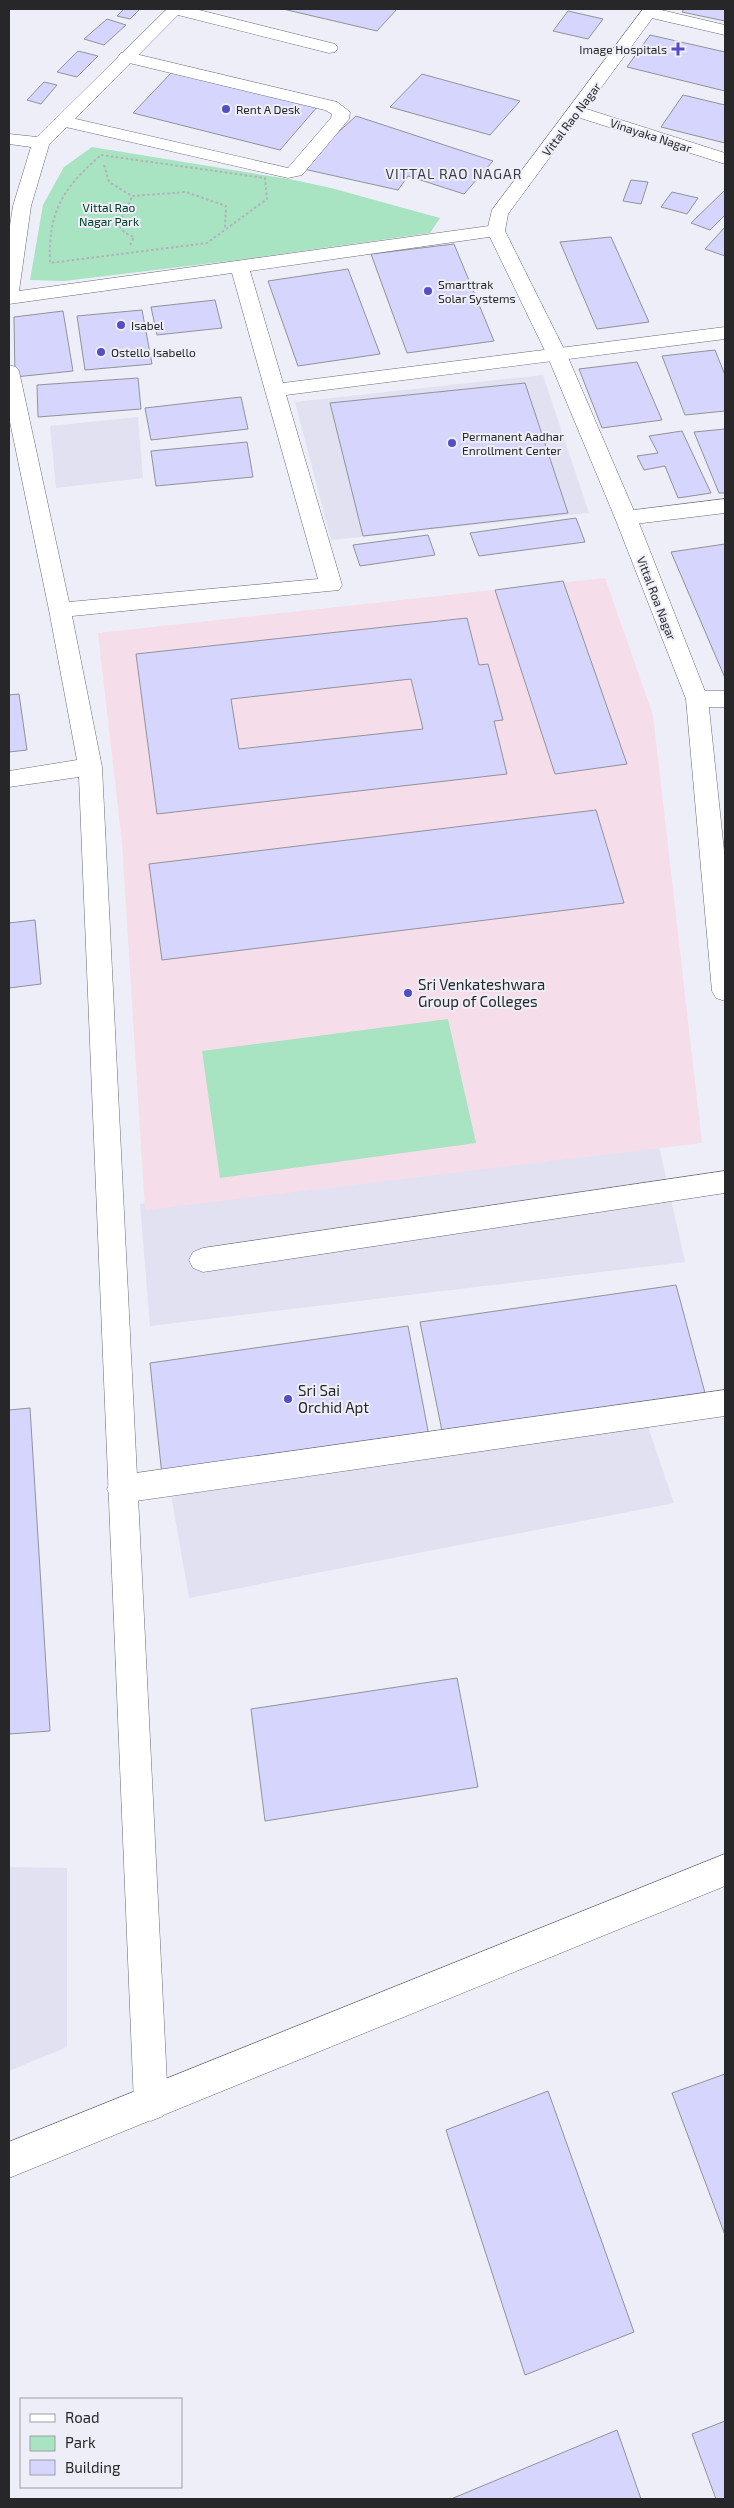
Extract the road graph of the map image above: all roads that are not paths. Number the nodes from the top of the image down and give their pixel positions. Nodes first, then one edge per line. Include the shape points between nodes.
1 (176, 9) edge
2 (650, 10) edge
3 (725, 30) edge
4 (329, 48) dead end
5 (127, 57) junction
6 (577, 111) junction
7 (63, 122) junction
8 (9, 139) edge
9 (41, 143) junction
10 (725, 159) edge
11 (496, 231) junction
12 (239, 266) junction
13 (9, 292) edge
14 (9, 298) edge
15 (725, 333) edge
16 (557, 355) junction
17 (9, 371) edge
18 (276, 390) junction
19 (725, 506) edge
20 (626, 518) junction
21 (60, 610) junction
22 (696, 699) junction
23 (725, 699) edge
24 (90, 766) junction
25 (9, 779) edge
26 (725, 991) edge
27 (725, 1182) edge
28 (203, 1260) dead end
29 (725, 1403) edge
30 (122, 1489) junction
31 (725, 1870) edge
32 (150, 2104) junction
33 (9, 2160) edge

1 - 4 street
1 - 5 street
2 - 3 street
2 - 6 street, Vittal Rao Nagar
5 - 7 street
5 - 7 street via 331,106 341,112 340,119 296,171 288,173
6 - 10 street, Vinayaka Nagar
6 - 11 street, Vittal Rao Nagar via 499,214
7 - 9 street
8 - 9 street
9 - 13 street via 22,206
11 - 12 street
11 - 16 street, Vittal Roa Nagar
12 - 14 street
12 - 18 street
15 - 16 street
16 - 18 street
16 - 20 street, Vittal Roa Nagar
17 - 21 street
18 - 21 street via 331,585
19 - 20 street
20 - 22 street, Vittal Roa Nagar
21 - 24 street
22 - 23 street
22 - 26 street, Vittal Roa Nagar via 710,813
24 - 25 street
24 - 30 street
27 - 28 street
29 - 30 street
30 - 32 street
31 - 32 street
32 - 33 street

